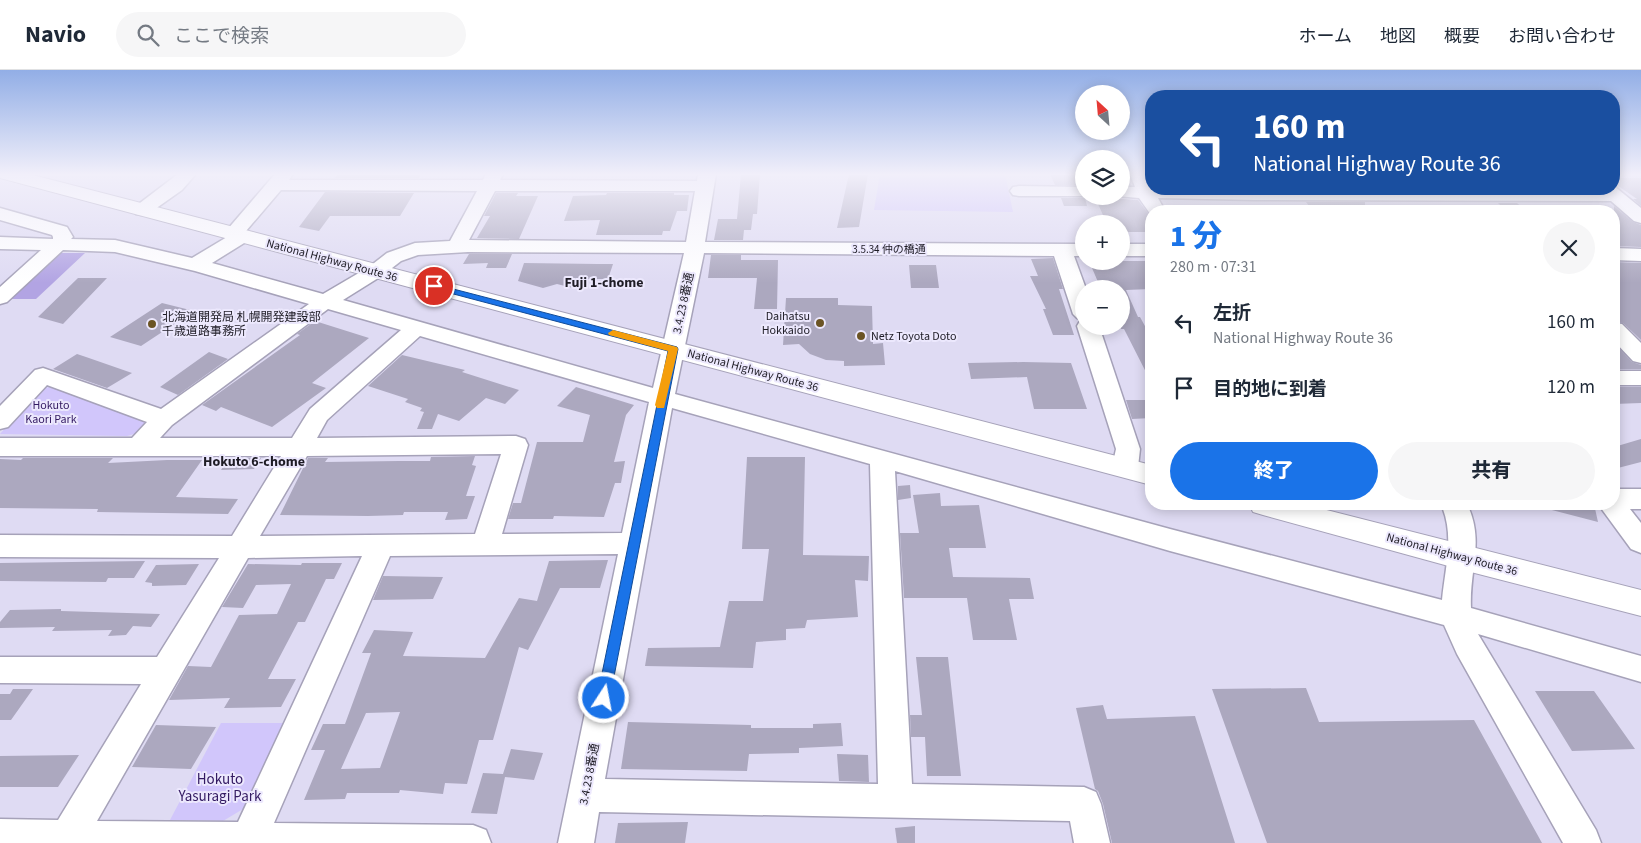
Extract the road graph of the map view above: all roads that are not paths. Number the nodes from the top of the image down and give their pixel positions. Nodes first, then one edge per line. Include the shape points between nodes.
1 (142, 210) edge
2 (257, 210) edge
3 (476, 210) edge
4 (701, 210) edge
5 (0, 214) edge
6 (238, 235) junction
7 (0, 244) edge
8 (59, 244) junction
9 (456, 247) junction
10 (694, 249) junction
11 (1062, 250) junction
12 (1075, 250) edge
13 (1130, 250) edge
14 (1145, 250) edge
15 (1620, 254) edge
16 (1641, 254) edge
17 (195, 265) junction
18 (376, 271) junction
19 (1075, 288) edge
20 (0, 298) edge
21 (325, 302) junction
22 (416, 328) junction
23 (1091, 335) edge
24 (1620, 335) edge
25 (673, 349) junction
26 (1641, 356) edge
27 (1620, 378) edge
28 (1641, 378) edge
29 (662, 398) junction
30 (164, 419) junction
31 (0, 421) edge
32 (0, 447) edge
33 (138, 447) junction
34 (299, 447) junction
35 (882, 458) junction
36 (1125, 467) junction
37 (1145, 473) edge
38 (1620, 499) edge
39 (1641, 499) edge
40 (1293, 510) edge
41 (1456, 510) edge
42 (1616, 510) edge
43 (1641, 542) edge
44 (634, 543) junction
45 (485, 544) junction
46 (0, 546) edge
47 (381, 546) junction
48 (239, 547) junction
49 (1463, 558) junction
50 (1641, 603) edge
51 (1457, 616) junction
52 (1641, 669) edge
53 (0, 670) edge
54 (166, 672) junction
55 (585, 795) junction
56 (896, 800) junction
57 (0, 837) edge
58 (249, 839) junction
59 (66, 840) edge
60 (473, 843) edge
61 (576, 843) edge
62 (1092, 843) edge
63 (1584, 843) edge

1 - 6 highway, National Highway Route 36
2 - 6 street
3 - 9 street
4 - 10 street, 3.4.23 8番通
5 - 8 street via 60,231
6 - 17 street
6 - 18 highway, National Highway Route 36
7 - 8 street
8 - 17 street via 115,246
8 - 20 street
9 - 10 street, 3.5.34 仲の橋通
9 - 18 street, 3.5.34 仲の橋通 via 407,251
10 - 11 street, 3.5.34 仲の橋通
10 - 25 street, 3.4.23 8番通
11 - 12 street, 3.5.34 仲の橋通
11 - 19 street
13 - 14 street
15 - 16 street
17 - 21 street
18 - 21 street, 3.5.34 仲の橋通
18 - 25 highway, National Highway Route 36
21 - 22 street
21 - 30 street, 3.5.34 仲の橋通
22 - 29 street
22 - 34 street via 318,415
23 - 36 street via 1128,449
24 - 26 street
25 - 29 street, 3.4.23 8番通
25 - 36 highway, National Highway Route 36
27 - 28 street
29 - 35 street
29 - 44 street, 3.4.23 8番通
30 - 31 street via 43,375
30 - 33 street, 3.5.34 仲の橋通
32 - 33 street
33 - 34 street
34 - 45 street via 516,445
34 - 48 street
35 - 51 street via 1179,543
35 - 56 street
36 - 37 highway, National Highway Route 36
38 - 39 street
40 - 49 highway, National Highway Route 36
41 - 49 street via 1462,532
42 - 43 street
44 - 45 street
44 - 55 street, 3.4.23 8番通
45 - 47 street
46 - 48 street
47 - 48 street
47 - 58 street
48 - 54 street
49 - 50 highway, National Highway Route 36
49 - 51 street
51 - 52 street
51 - 63 street via 1468,645
53 - 54 street
54 - 59 street
55 - 56 street
55 - 61 street, 3.4.23 8番通
56 - 62 street via 1084,804
57 - 59 street
58 - 59 street
58 - 60 street

